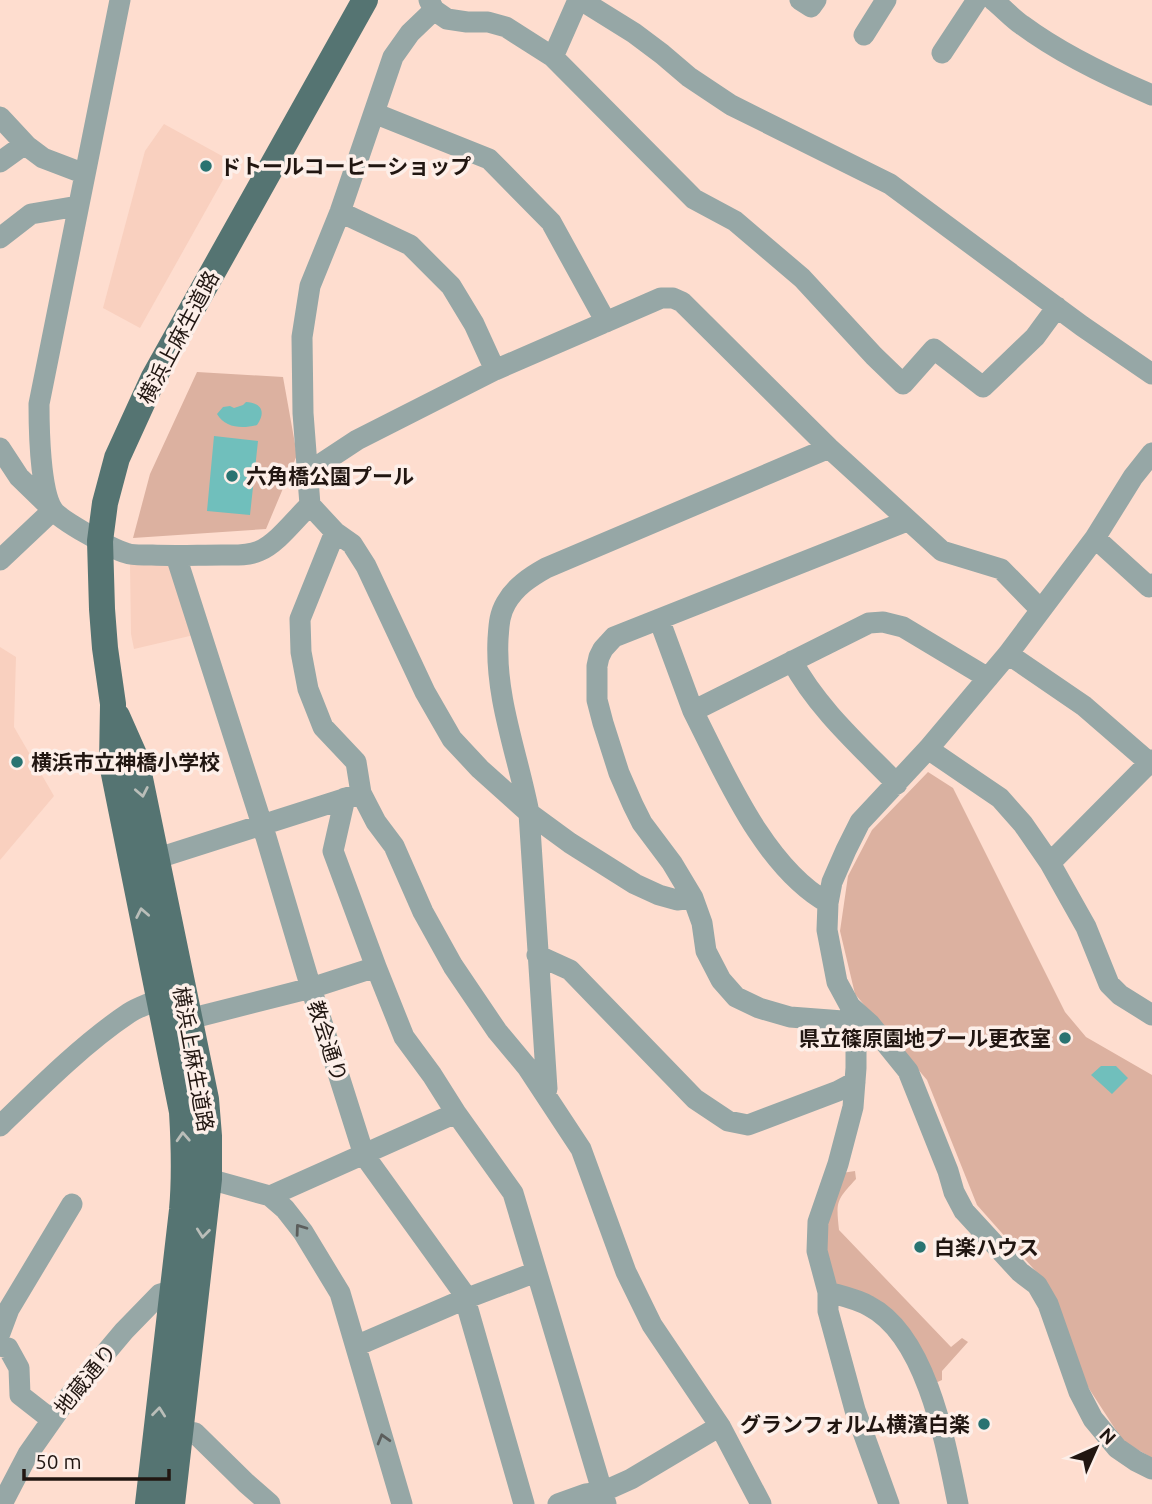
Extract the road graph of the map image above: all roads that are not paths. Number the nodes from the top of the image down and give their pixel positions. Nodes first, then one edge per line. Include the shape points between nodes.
1 (120, 0) edge
2 (365, 0) edge
3 (580, 0) edge
4 (800, 0) edge
5 (816, 0) edge
6 (887, 0) edge
7 (977, 0) edge
8 (993, 0) edge
9 (432, 5) edge
10 (864, 34) dead end
11 (942, 53) dead end
12 (554, 57) junction
13 (1152, 95) edge
14 (374, 113) junction
15 (0, 117) edge
16 (25, 144) junction
17 (0, 162) edge
18 (85, 174) junction
19 (78, 206) junction
20 (340, 212) junction
21 (0, 238) edge
22 (1057, 307) junction
23 (606, 322) junction
24 (1151, 369) edge
25 (495, 370) junction
26 (0, 448) edge
27 (829, 448) junction
28 (1152, 453) edge
29 (307, 472) junction
30 (310, 505) junction
31 (53, 510) junction
32 (907, 521) junction
33 (335, 532) junction
34 (1095, 538) junction
35 (100, 541) junction
36 (176, 556) junction
37 (0, 560) edge
38 (1152, 584) edge
39 (1040, 609) junction
40 (659, 619) junction
41 (1008, 653) junction
42 (792, 661) junction
43 (988, 678) junction
44 (113, 705) junction
45 (693, 711) junction
46 (928, 749) junction
47 (1151, 762) edge
48 (897, 784) junction
49 (353, 796) junction
50 (529, 813) junction
51 (262, 826) junction
52 (155, 859) junction
53 (1050, 863) junction
54 (693, 898) junction
55 (828, 903) junction
56 (537, 955) junction
57 (376, 967) junction
58 (311, 988) junction
59 (159, 999) junction
60 (1151, 1013) edge
61 (853, 1014) junction
62 (189, 1019) junction
63 (855, 1082) junction
64 (544, 1092) junction
65 (456, 1113) junction
66 (0, 1126) edge
67 (364, 1154) junction
68 (209, 1180) junction
69 (270, 1196) junction
70 (72, 1204) dead end
71 (536, 1272) junction
72 (828, 1292) junction
73 (184, 1295) junction
74 (465, 1299) junction
75 (5, 1305) edge
76 (0, 1332) edge
77 (0, 1346) edge
78 (356, 1346) junction
79 (52, 1420) junction
80 (720, 1426) junction
81 (181, 1431) junction
82 (1152, 1469) edge
83 (604, 1498) edge
84 (2, 1504) edge
85 (148, 1504) edge
86 (172, 1504) edge
87 (270, 1504) edge
88 (402, 1504) edge
89 (524, 1504) edge
90 (558, 1504) edge
91 (761, 1504) edge
92 (889, 1504) edge
93 (958, 1504) edge

1 - 18 street
2 - 35 main road, 横浜上麻生道路 via 154,377 117,458
3 - 12 street
3 - 22 street via 634,33 731,105 890,184
4 - 5 street via 810,7
6 - 10 street
7 - 11 street
8 - 13 street via 1054,47
9 - 12 street via 447,19 506,27
9 - 14 street via 393,57
12 - 22 street via 694,199 735,221 802,278 903,384 934,349 983,387 1035,337
14 - 20 street
14 - 23 street via 489,159 551,222
15 - 16 street
16 - 17 street
16 - 18 street via 43,158
18 - 19 street
19 - 21 street via 31,214
19 - 31 street via 39,404 44,479
20 - 25 street via 410,245 451,286
20 - 29 street via 310,286 302,337
22 - 24 street
23 - 25 street
23 - 27 street via 661,299 682,302
25 - 29 street via 357,440
26 - 31 street via 19,477
27 - 32 street
27 - 50 street via 546,568 506,601 500,616 498,652 502,701
28 - 34 street
29 - 30 street
30 - 33 street
30 - 36 street via 259,551
31 - 35 street
31 - 37 street
32 - 39 street via 942,551 1001,569
32 - 40 street
33 - 49 street via 300,619 301,652 308,689 323,727 356,762
33 - 50 street via 352,544 366,566 452,739
34 - 38 street via 1149,587
34 - 39 street
35 - 36 street via 127,554
35 - 44 main road, 横浜上麻生道路
36 - 51 street, 教会通り
39 - 41 street
40 - 45 street
40 - 54 street via 609,641 597,666 597,700 633,805
41 - 43 street
41 - 47 street via 1084,706
42 - 43 street via 869,623 883,622 903,627
42 - 45 street
42 - 48 street via 804,683
43 - 46 street
44 -> 52 main road, 横浜上麻生道路 via 136,758
59 -> 44 main road, 横浜上麻生道路 via 112,764
45 - 55 street via 765,843 812,894
46 - 48 street
46 - 53 street via 1000,798
47 - 53 street
48 - 55 street via 860,822 832,882
49 - 51 street
49 - 57 street via 333,851
49 - 64 street via 394,846 453,966
50 - 54 street via 635,884 677,900
50 - 56 street
51 - 52 street
51 - 58 street, 教会通り
52 - 62 main road, 横浜上麻生道路
53 - 60 street via 1086,927 1109,984
54 - 61 street via 706,951 736,997 790,1017
55 - 61 street via 827,930 837,982
56 - 63 street via 570,970 695,1099 728,1121 748,1125
56 - 64 street
57 - 58 street
57 - 65 street via 404,1037
58 - 62 street
58 - 67 street, 教会通り
59 - 66 street via 131,1011 102,1034
73 -> 59 main road, 横浜上麻生道路 via 181,1112
61 - 63 street
61 - 82 street via 870,1024 908,1071 964,1211 1037,1285 1093,1419 1117,1448
62 - 68 main road, 横浜上麻生道路 via 206,1099
63 - 72 street via 838,1164 818,1222 817,1251
64 - 80 street via 581,1149 626,1272 652,1325
65 - 67 street
65 - 71 street via 513,1193
67 - 69 street
67 - 74 street, 教会通り
68 - 69 street
68 -> 73 main road, 横浜上麻生道路
78 -> 69 street via 340,1293 303,1232
70 - 75 street
71 - 74 street
71 - 83 street
72 - 92 street via 828,1311 855,1410
72 - 93 street via 870,1306 906,1340 932,1401
73 - 79 street, 地蔵通り via 167,1292 155,1297
73 - 81 main road, 横浜上麻生道路
85 -> 73 main road, 横浜上麻生道路
74 - 78 street
74 - 89 street, 教会通り
75 - 76 street
77 - 79 street via 8,1348 19,1368 20,1395
88 -> 78 street
79 - 84 street, 地蔵通り
80 - 83 street
80 - 91 street
81 - 86 main road, 横浜上麻生道路
81 - 87 street via 195,1433
83 - 90 street via 586,1494

